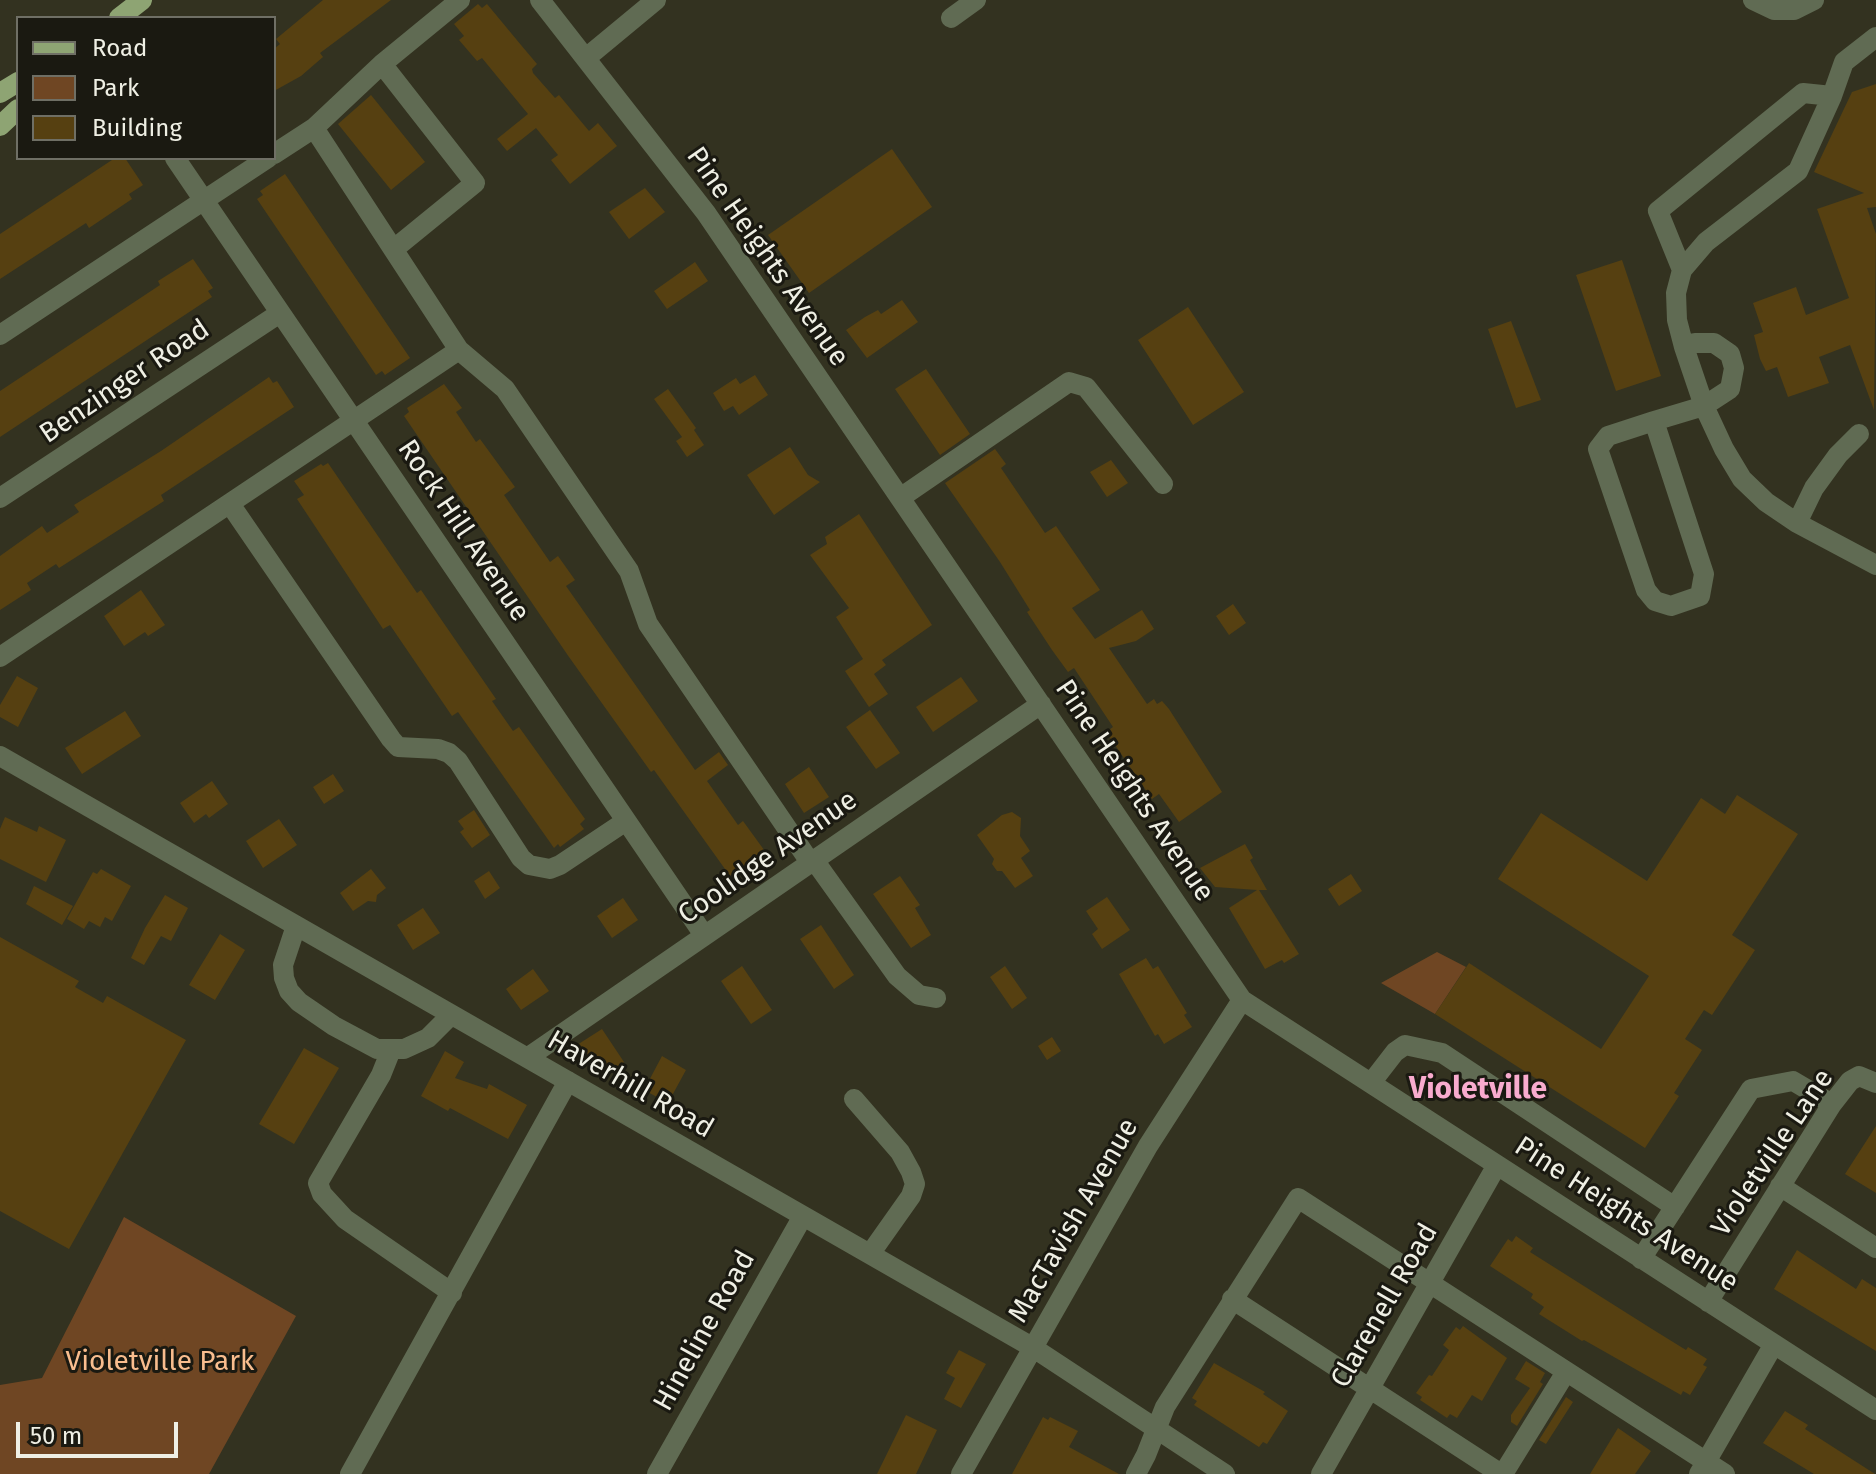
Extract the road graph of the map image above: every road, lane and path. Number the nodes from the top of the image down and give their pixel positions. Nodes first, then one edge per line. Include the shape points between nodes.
1 (142, 0) edge
2 (460, 0) edge
3 (540, 0) edge
4 (656, 0) edge
5 (976, 0) edge
6 (1753, 0) edge
7 (1814, 0) edge
8 (122, 16) edge
9 (951, 18) dead end
10 (1876, 37) edge
11 (586, 58) junction
12 (382, 64) junction
13 (1832, 96) junction
14 (16, 111) edge
15 (0, 126) edge
16 (314, 128) junction
17 (276, 153) edge
18 (176, 160) edge
19 (265, 160) edge
20 (203, 200) junction
21 (394, 249) junction
22 (1682, 270) junction
23 (280, 313) junction
24 (0, 335) edge
25 (1684, 347) junction
26 (459, 350) junction
27 (1704, 406) junction
28 (1654, 421) junction
29 (355, 422) junction
30 (1859, 434) dead end
31 (1163, 484) dead end
32 (0, 498) edge
33 (900, 498) junction
34 (230, 504) junction
35 (1797, 523) junction
36 (1876, 565) edge
37 (0, 657) edge
38 (1041, 704) junction
39 (0, 756) edge
40 (626, 821) junction
41 (812, 861) junction
42 (296, 926) junction
43 (704, 935) junction
44 (936, 998) dead end
45 (1242, 1000) junction
46 (451, 1015) junction
47 (391, 1050) junction
48 (527, 1058) junction
49 (1867, 1080) edge
50 (568, 1081) junction
51 (1371, 1083) junction
52 (854, 1099) dead end
53 (1832, 1104) junction
54 (1497, 1165) junction
55 (1780, 1186) junction
56 (1675, 1207) junction
57 (803, 1216) junction
58 (1876, 1248) edge
59 (870, 1254) junction
60 (1641, 1259) junction
61 (1429, 1284) junction
62 (452, 1293) junction
63 (1232, 1299) junction
64 (1708, 1302) junction
65 (1774, 1344) junction
66 (1032, 1347) junction
67 (1566, 1372) junction
68 (1370, 1389) junction
69 (1876, 1410) edge
70 (1156, 1429) junction
71 (1703, 1468) edge
72 (350, 1474) edge
73 (657, 1474) edge
74 (961, 1474) edge
75 (1136, 1474) edge
76 (1225, 1474) edge
77 (1321, 1474) edge
78 (1502, 1474) edge
79 (1725, 1474) edge

1 - 8 main road
2 - 12 street
3 - 11 street, Pine Heights Avenue
4 - 11 street
5 - 9 street
6 - 7 street via 1774,10 1794,10
10 - 13 street via 1844,62
11 - 33 street, Pine Heights Avenue via 706,213
12 - 16 street
12 - 21 street via 475,183
13 - 22 street via 1798,171 1706,242
13 - 22 street via 1803,93 1658,211
14 - 15 main road
16 - 17 street
16 - 21 street
18 - 20 street, Rock Hill Avenue
19 - 20 street
20 - 23 street, Rock Hill Avenue
20 - 24 street
21 - 26 street
22 - 25 street via 1676,293
23 - 29 street, Rock Hill Avenue
23 - 32 street, Benzinger Road
25 - 27 street
25 - 27 street via 1714,343 1730,354 1730,389
26 - 29 street
26 - 41 street via 505,389 629,571 648,624
27 - 28 street
27 - 35 street via 1742,479
28 - 28 street via 1608,436 1598,449 1646,590 1655,601 1671,606 1700,596 1704,574
29 - 34 street
29 - 40 street, Rock Hill Avenue
30 - 35 street via 1814,488
31 - 33 street via 1086,387 1069,382
33 - 38 street, Pine Heights Avenue
34 - 37 street
34 - 40 street via 391,739 398,747 438,749 458,761 529,865 560,865
35 - 36 street
38 - 41 street, Coolidge Avenue
38 - 45 street, Pine Heights Avenue
39 - 42 street, Haverhill Road
40 - 43 street, Rock Hill Avenue
41 - 43 street, Coolidge Avenue
41 - 44 street via 897,976 919,995
42 - 46 street, Haverhill Road
42 - 47 street via 283,965 289,991 365,1044
43 - 48 street, Coolidge Avenue
45 - 51 street, Pine Heights Avenue
45 - 66 street, MacTavish Avenue via 1148,1146
46 - 47 street via 417,1045
46 - 48 street, Haverhill Road
47 - 62 street via 318,1183 345,1219
48 - 50 street, Haverhill Road
49 - 53 street, Violetville Lane via 1850,1081
50 - 57 street, Haverhill Road
50 - 62 street
51 - 54 street, Pine Heights Avenue
51 - 56 street via 1405,1045 1442,1053
52 - 59 street via 900,1152 915,1184
53 - 55 street, Violetville Lane
53 - 56 street via 1793,1081 1751,1089
54 - 60 street, Pine Heights Avenue
54 - 61 street, Clarenell Road
55 - 58 street
55 - 64 street, Violetville Lane
56 - 60 street
57 - 59 street, Haverhill Road
57 - 73 street, Hineline Road
59 - 66 street, Haverhill Road
60 - 64 street, Pine Heights Avenue
61 - 63 street via 1298,1198
61 - 67 street
61 - 68 street, Clarenell Road
62 - 72 street
63 - 68 street
63 - 70 street
64 - 65 street, Pine Heights Avenue
65 - 69 street, Pine Heights Avenue
65 - 71 street
66 - 70 street, Haverhill Road
66 - 74 street, MacTavish Avenue
67 - 71 street
67 - 78 street
68 - 77 street, Clarenell Road
68 - 78 street
70 - 75 street
70 - 76 street, Haverhill Road
71 - 79 street

